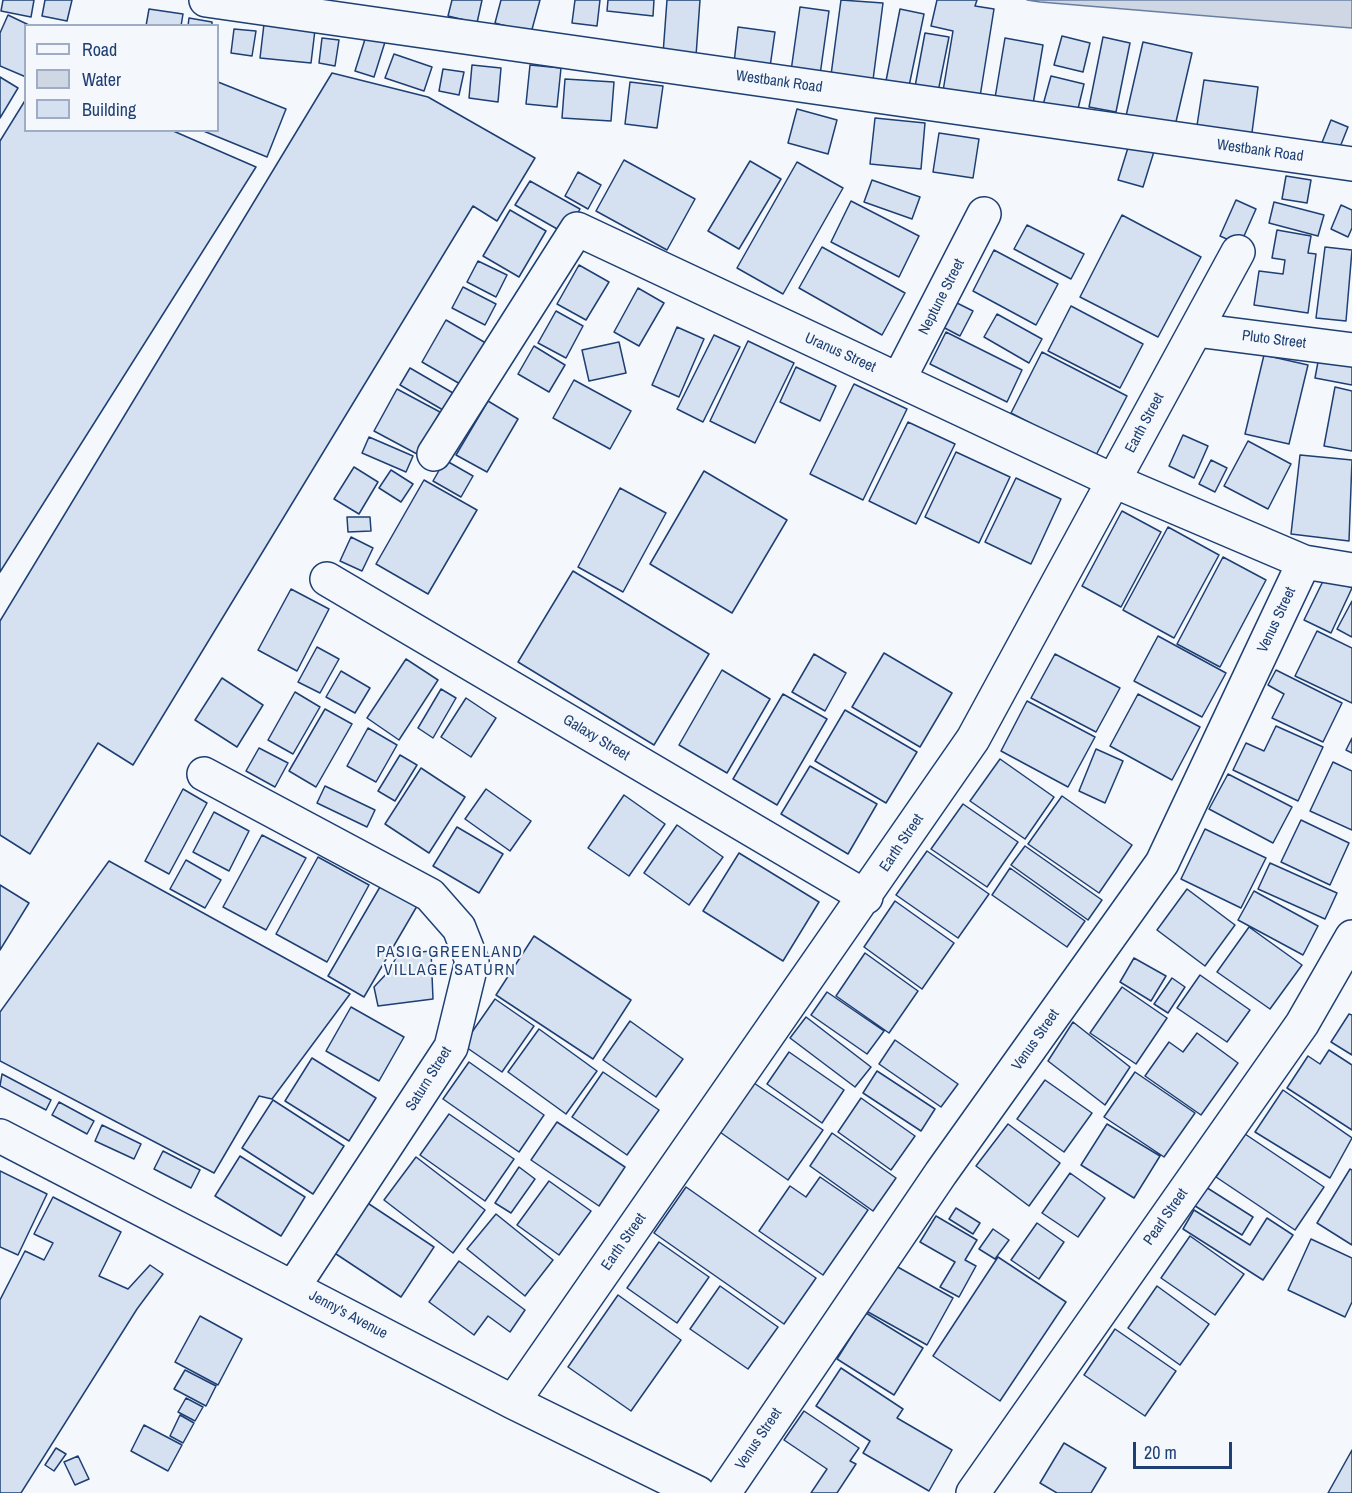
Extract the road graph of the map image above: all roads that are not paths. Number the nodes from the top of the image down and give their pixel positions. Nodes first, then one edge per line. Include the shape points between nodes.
1 (206, 0) edge
2 (1352, 164) edge
3 (984, 214) dead end
4 (1238, 252) dead end
5 (1196, 330) junction
6 (1352, 350) edge
7 (899, 380) junction
8 (434, 454) dead end
9 (1114, 481) junction
10 (1304, 562) junction
11 (1352, 570) edge
12 (327, 579) dead end
13 (204, 774) dead end
14 (866, 897) junction
15 (1352, 937) edge
16 (0, 1136) edge
17 (294, 1286) junction
18 (513, 1402) junction
19 (698, 1493) edge
20 (724, 1493) edge
21 (973, 1493) edge

1 - 2 street, Westbank Road
3 - 7 street, Neptune Street
4 - 5 street, Earth Street
5 - 6 street, Pluto Street
5 - 9 street, Earth Street
7 - 8 street, Uranus Street via 577,229
7 - 9 street, Uranus Street
9 - 10 street, Uranus Street
9 - 14 street, Earth Street via 973,739
10 - 11 street, Uranus Street
10 - 20 street, Venus Street via 1162,863 941,1173
12 - 14 street, Galaxy Street
13 - 17 street, Saturn Street via 430,895 459,928 472,961 451,1047
14 - 18 street, Earth Street
15 - 21 street, Pearl Street via 1302,1024
16 - 17 street, Jenny's Avenue
17 - 18 street, Jenny's Avenue
18 - 19 street, Jenny's Avenue

